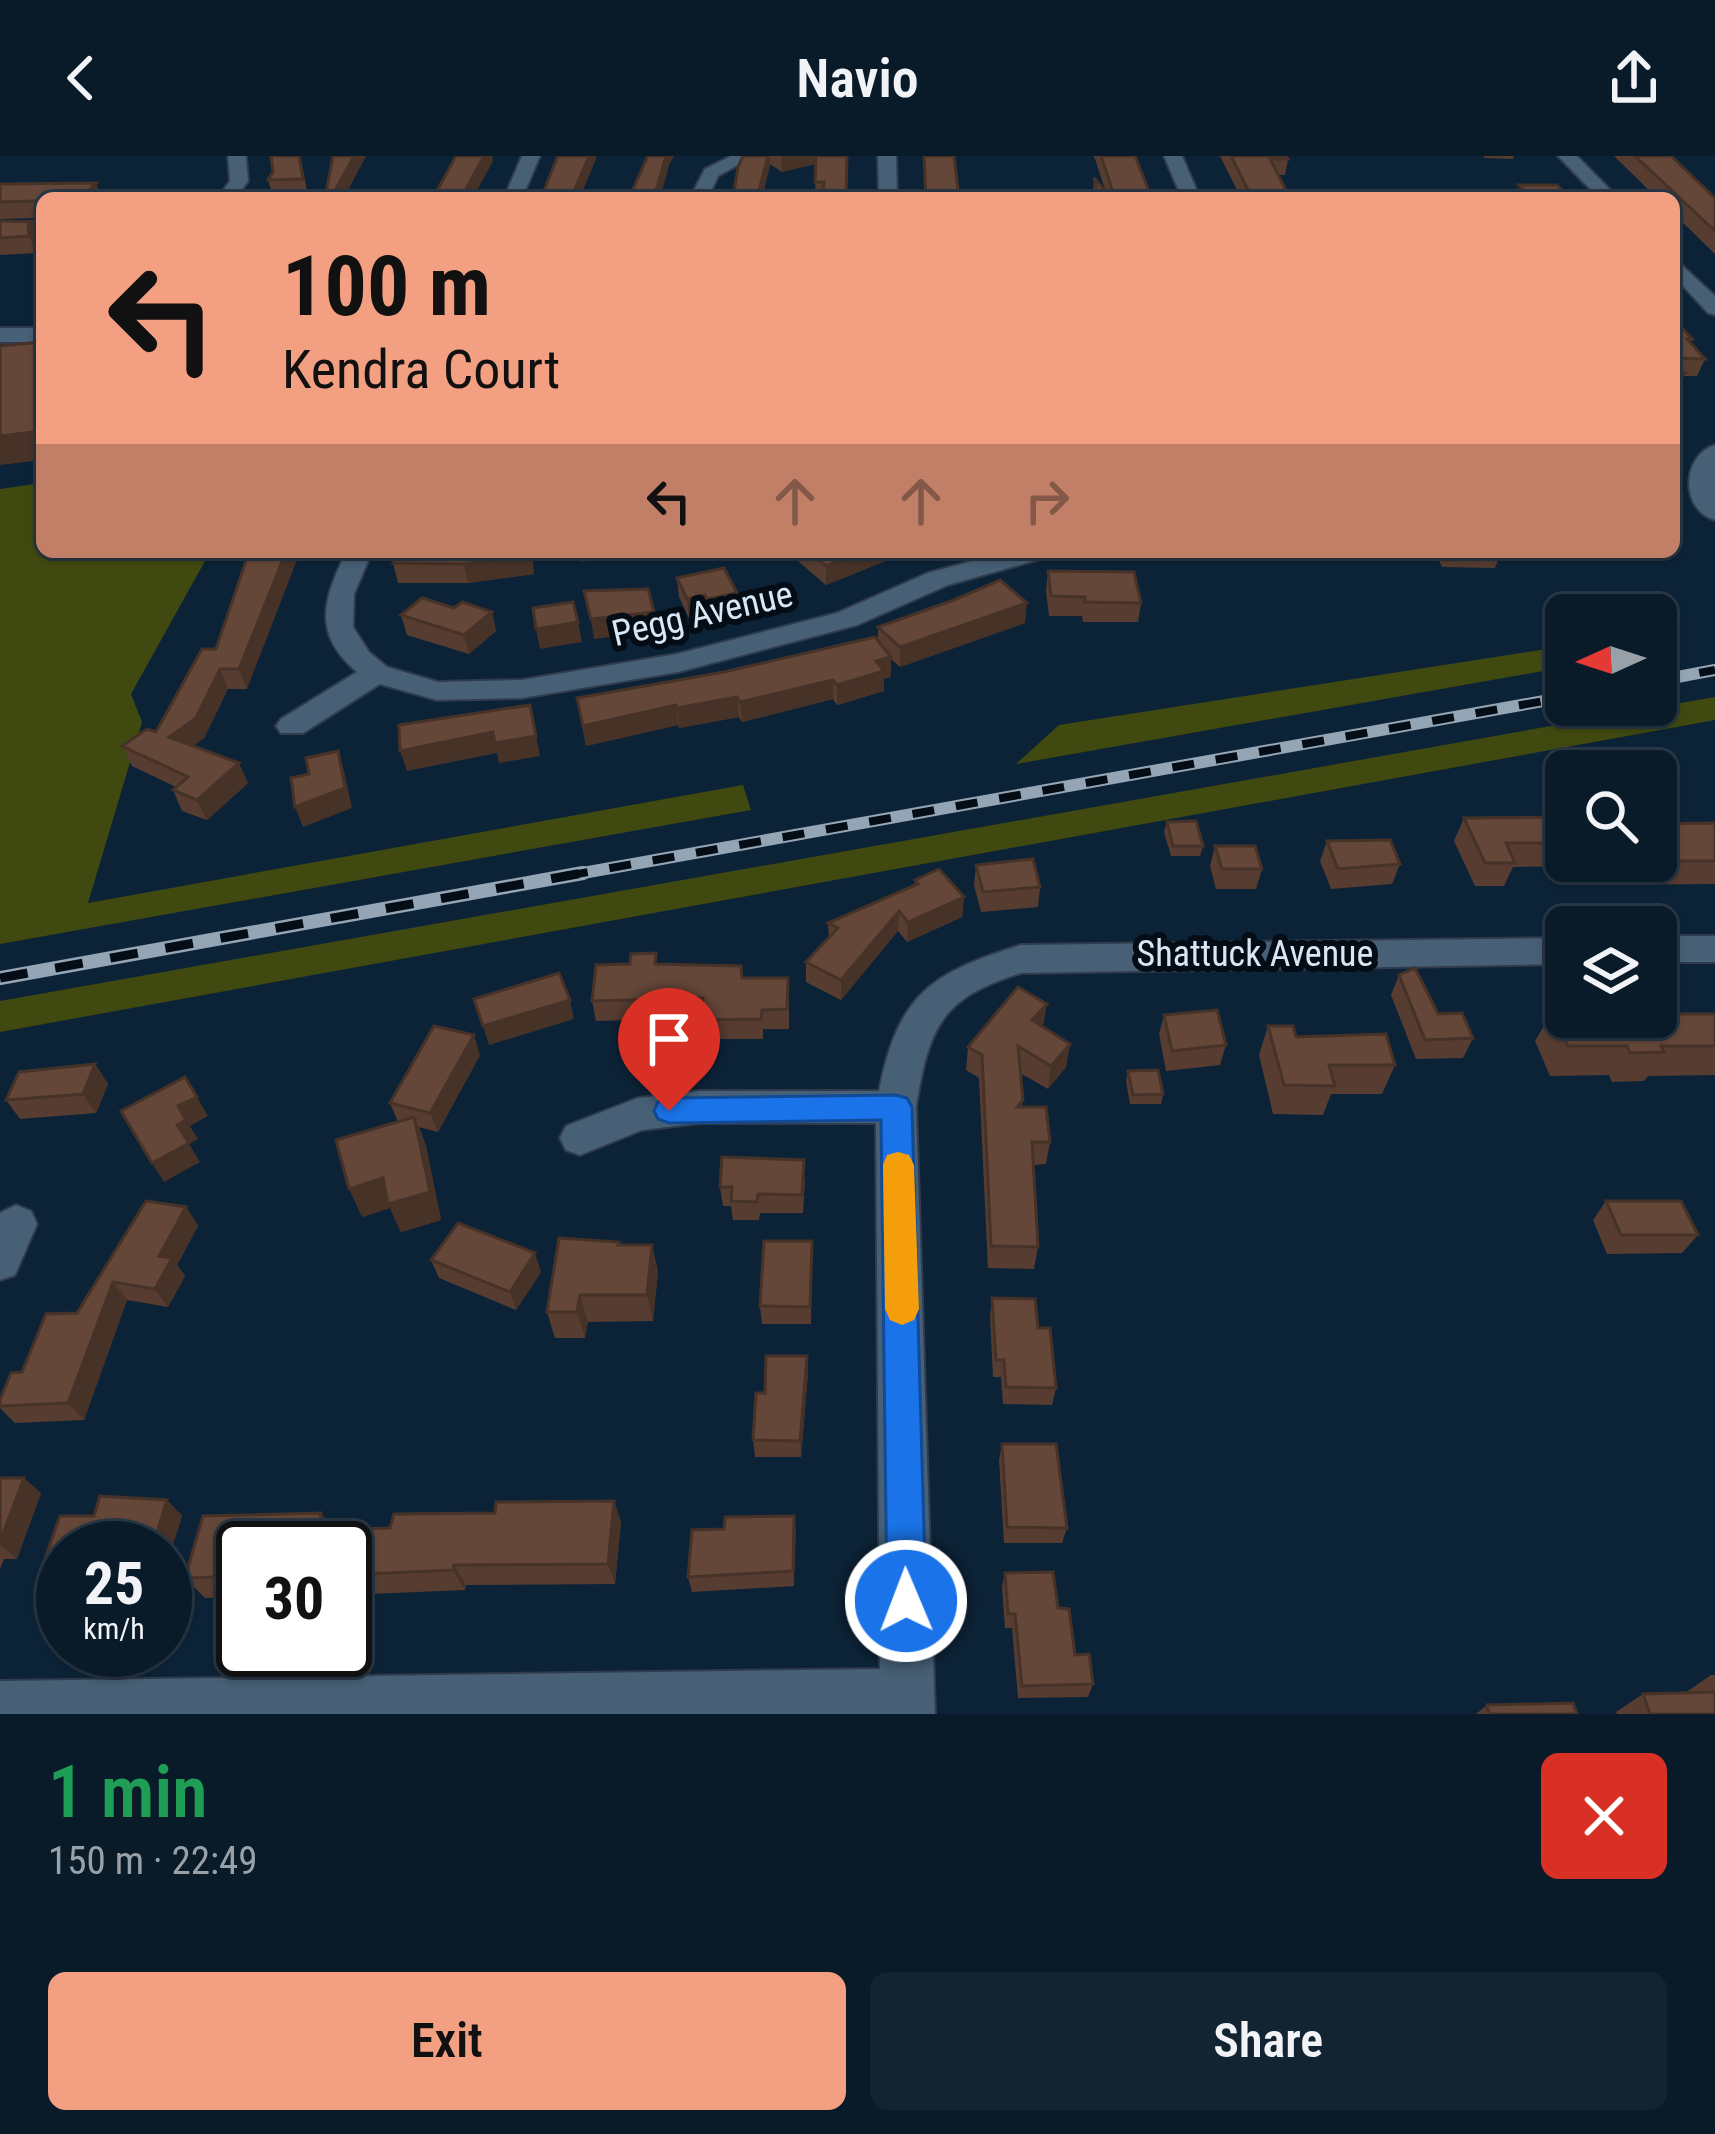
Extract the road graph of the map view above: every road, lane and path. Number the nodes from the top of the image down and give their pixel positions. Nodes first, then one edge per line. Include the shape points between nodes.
1 (237, 156) edge
2 (531, 156) edge
3 (745, 156) edge
4 (886, 156) edge
5 (1173, 156) edge
6 (1567, 156) edge
7 (231, 192) edge
8 (516, 192) edge
9 (701, 192) edge
10 (888, 192) edge
11 (1188, 192) edge
12 (1603, 192) edge
13 (0, 228) edge
14 (36, 228) edge
15 (1680, 271) edge
16 (1715, 309) edge
17 (0, 335) edge
18 (36, 335) edge
19 (1715, 451) edge
20 (1680, 455) edge
21 (1680, 491) edge
22 (1711, 506) edge
23 (356, 558) edge
24 (1013, 558) edge
25 (376, 673) junction
26 (292, 726) dead end
27 (1715, 949) edge
28 (1677, 950) edge
29 (1545, 951) edge
30 (896, 1107) junction
31 (580, 1138) dead end
32 (908, 1705) edge
33 (0, 1708) edge

1 - 7 street via 239,181
2 - 8 street
3 - 9 street via 710,172
4 - 10 street
5 - 11 street
6 - 12 street
13 - 14 street
15 - 16 street
17 - 18 street
19 - 20 street
19 - 22 street via 1700,472
21 - 22 street
23 - 25 street via 340,594 339,628
24 - 25 street, Pegg Avenue via 938,579 848,619 677,663 522,689 437,692
25 - 26 street
27 - 28 street
29 - 30 street, Shattuck Avenue via 1021,959 949,987 920,1013
30 - 31 street via 700,1107 638,1114
30 - 32 street
32 - 33 street

